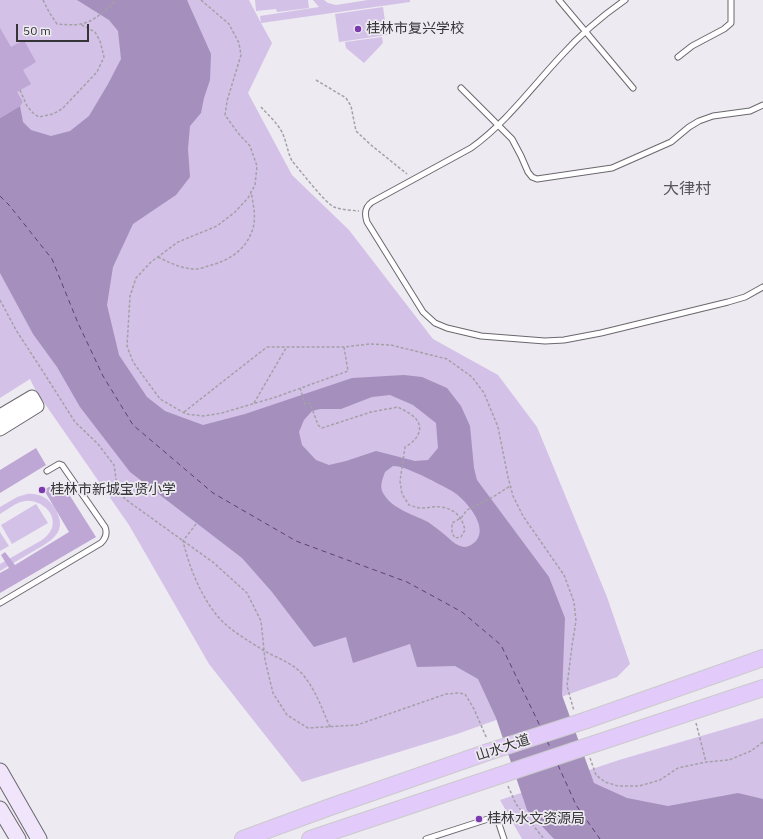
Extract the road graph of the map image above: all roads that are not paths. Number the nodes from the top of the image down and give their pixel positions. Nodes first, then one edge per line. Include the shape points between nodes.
1 (560, 0) edge
2 (625, 0) edge
3 (731, 0) edge
4 (586, 32) junction
5 (678, 57) dead end
6 (461, 88) dead end
7 (633, 88) dead end
8 (763, 105) edge
9 (498, 125) junction
10 (763, 287) edge
11 (0, 416) edge
12 (0, 429) edge
13 (47, 471) dead end
14 (0, 603) edge
15 (763, 658) edge
16 (763, 688) edge
17 (0, 771) edge
18 (0, 809) edge
19 (18, 839) edge
20 (39, 839) edge
21 (243, 839) edge
22 (310, 839) edge
23 (426, 839) edge
24 (504, 839) edge

1 - 4 lane
2 - 4 lane
3 - 5 lane via 731,23
4 - 7 lane
4 - 9 lane
6 - 9 lane
8 - 9 lane via 750,111 714,116 699,121 671,142 612,168 543,179 532,177 512,139
9 - 10 lane via 471,148 372,202 365,211 368,226 424,312 435,323 481,336 564,340 728,302 745,297
11 - 12 street via 32,397 37,406
13 - 14 lane via 59,464 62,465 105,527 105,536 101,543
15 - 21 main road, 山水大道, bridge via 582,718 487,745
16 - 22 main road, 山水大道, bridge via 502,779
17 - 20 main road
18 - 19 main road
23 - 24 lane via 491,818 498,821

